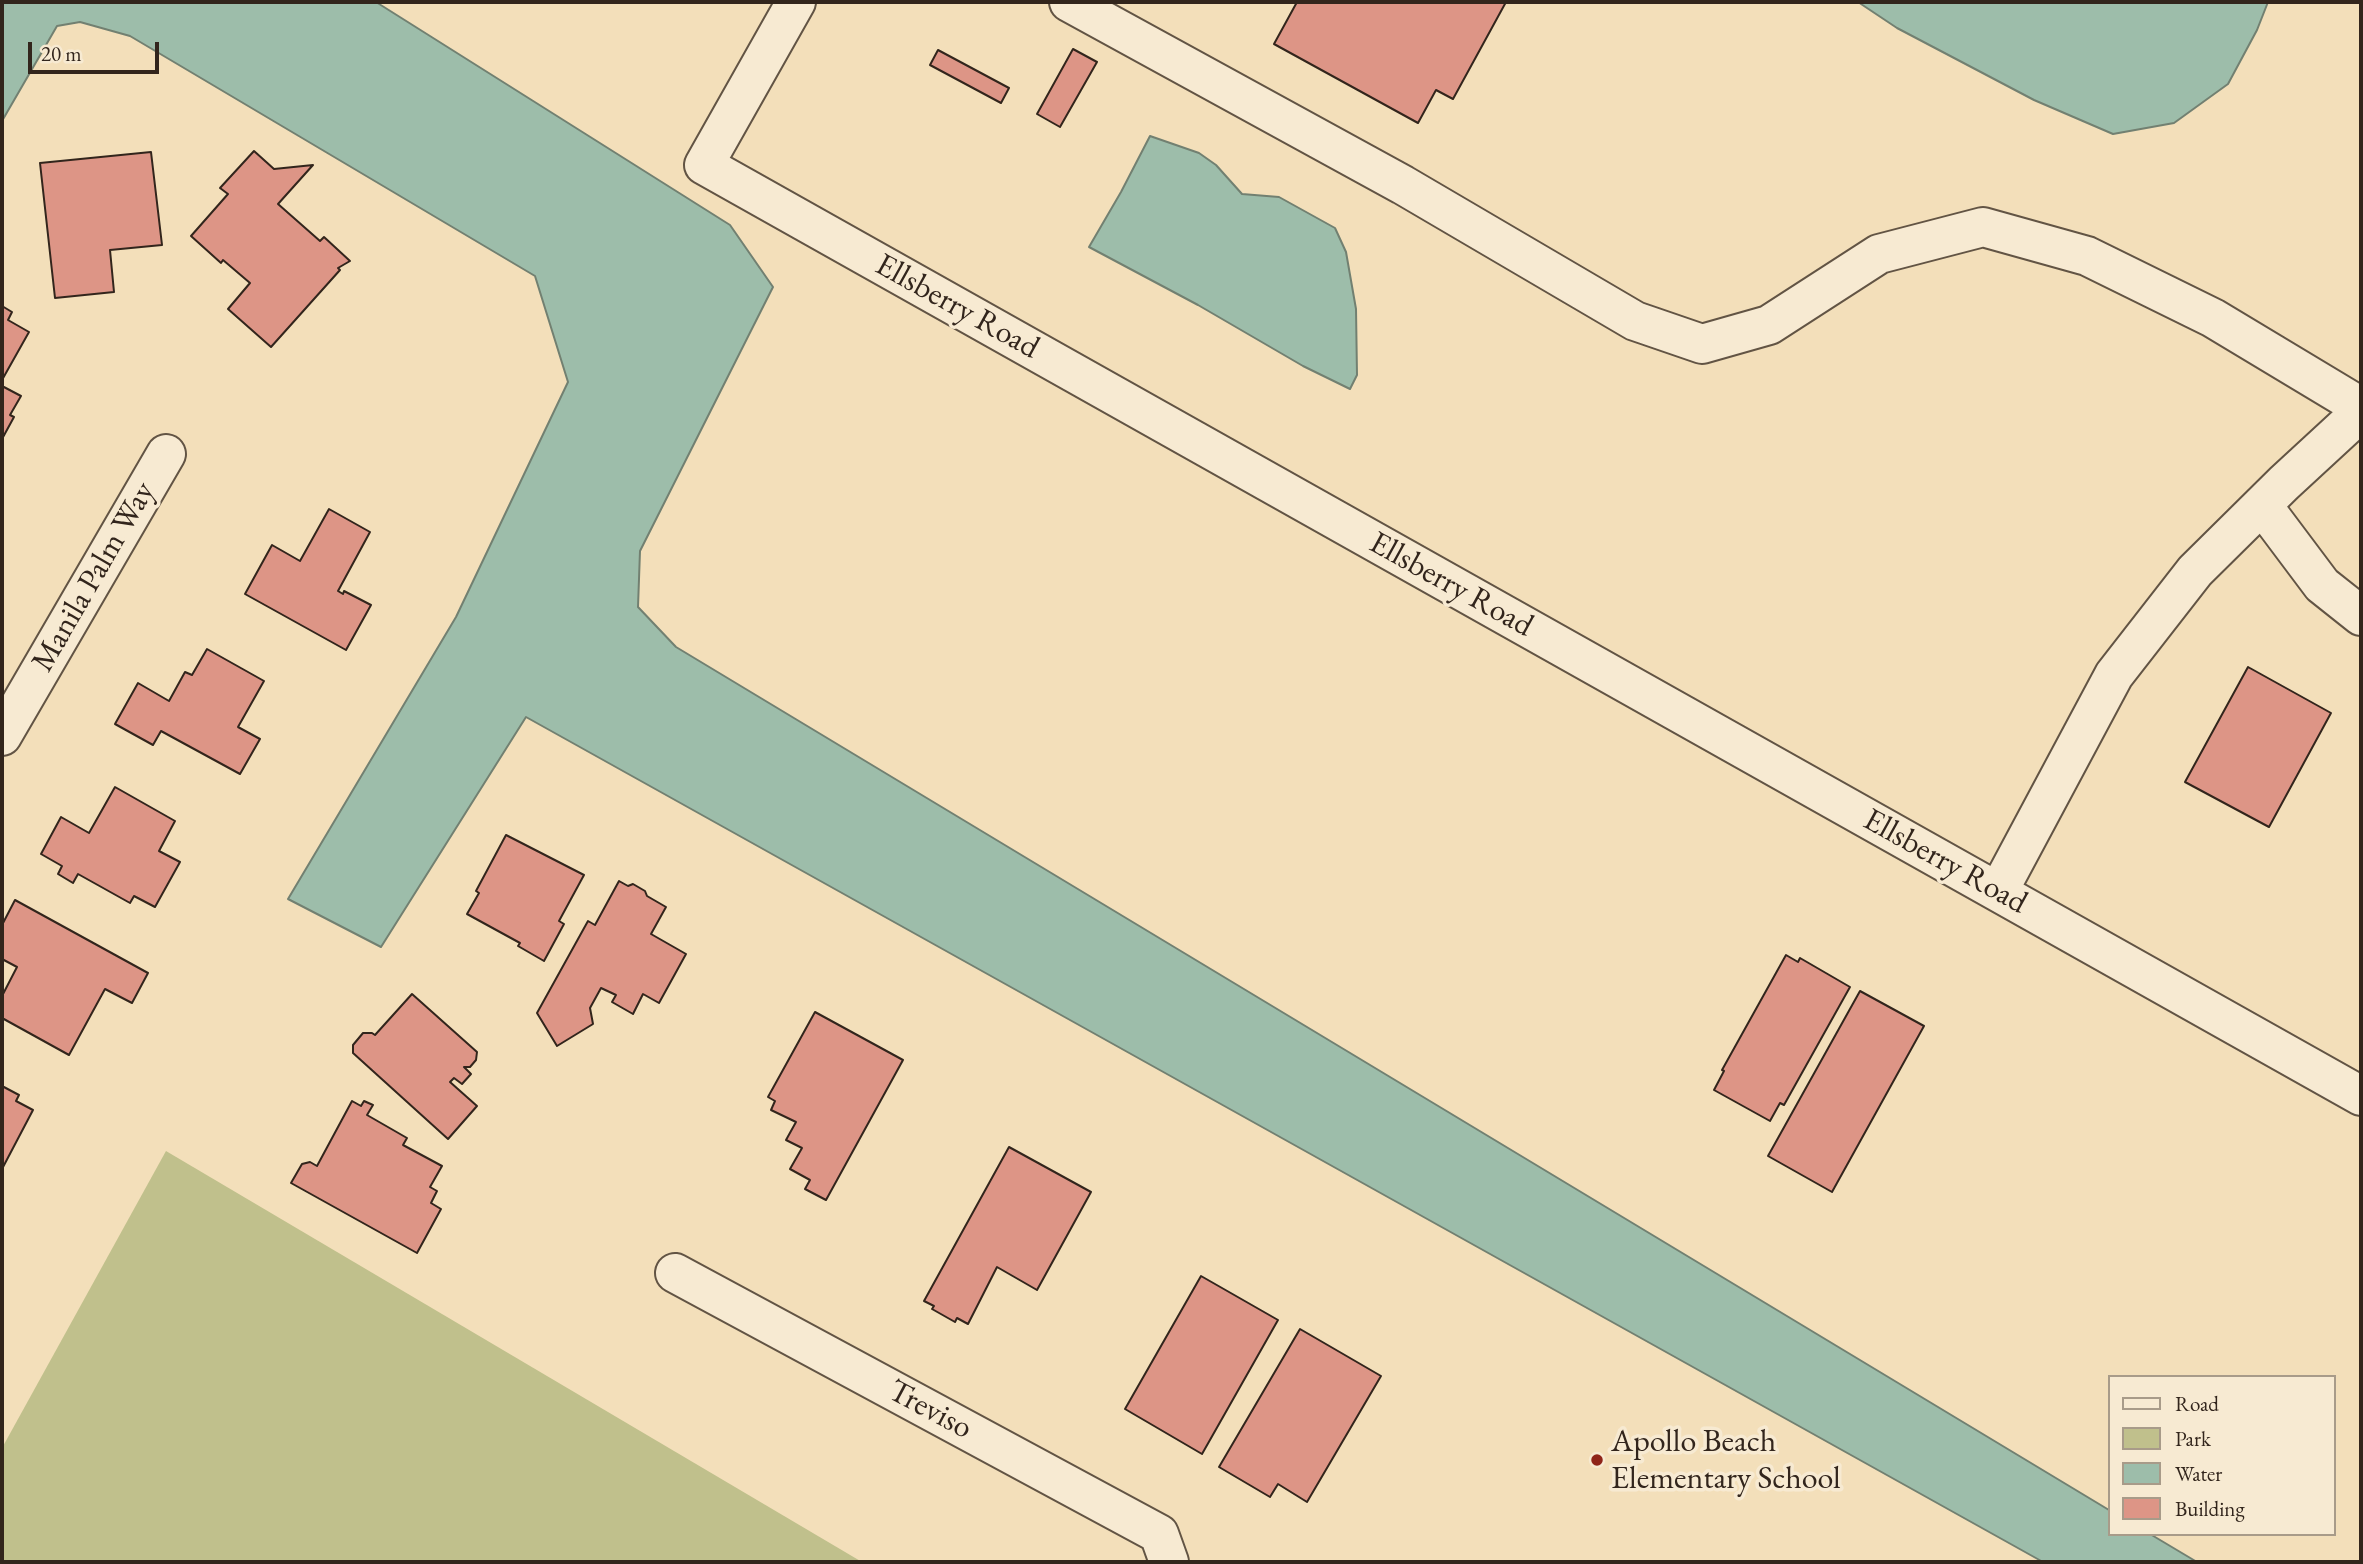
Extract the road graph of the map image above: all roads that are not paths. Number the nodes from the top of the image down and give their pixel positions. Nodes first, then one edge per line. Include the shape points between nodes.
1 (796, 2) edge
2 (1069, 2) edge
3 (2361, 407) edge
4 (2361, 412) edge
5 (166, 454) dead end
6 (2262, 505) junction
7 (2361, 616) edge
8 (2, 736) edge
9 (1998, 892) junction
10 (2361, 1096) edge
11 (675, 1273) dead end
12 (1169, 1562) edge

1 - 9 street, Ellsberry Road via 704,165
2 - 3 street via 1403,185 1635,321 1702,344 1769,325 1879,254 1983,227 2087,256 2213,318
4 - 6 street
5 - 8 street, Manila Palm Way
6 - 7 street via 2322,585
6 - 9 street via 2195,571 2114,674
9 - 10 street, Ellsberry Road
11 - 12 street, Treviso via 1159,1534

